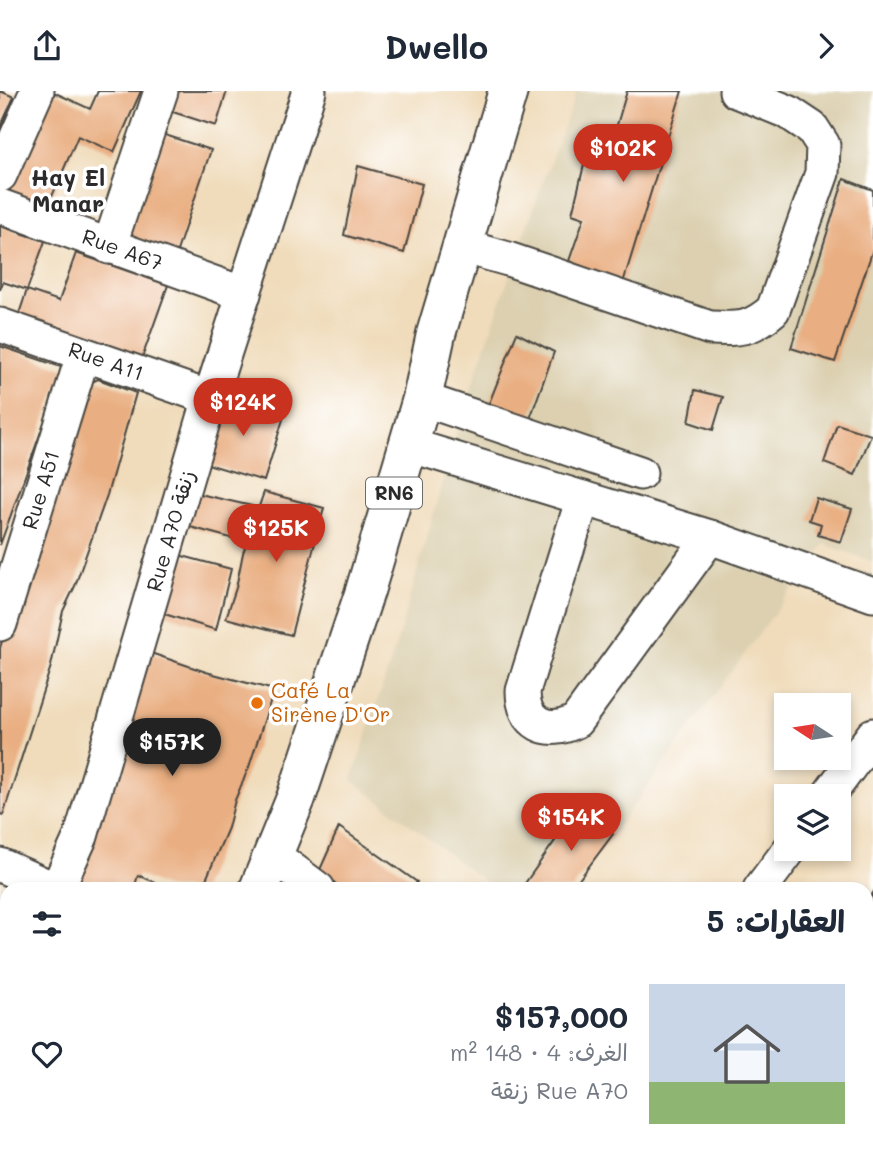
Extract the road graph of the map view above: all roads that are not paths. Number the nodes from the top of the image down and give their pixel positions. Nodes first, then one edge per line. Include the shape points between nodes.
1 (37, 91) edge
2 (161, 91) edge
3 (309, 91) edge
4 (508, 91) edge
5 (736, 91) edge
6 (0, 175) edge
7 (0, 206) edge
8 (462, 246) junction
9 (109, 247) junction
10 (244, 294) junction
11 (0, 325) edge
12 (83, 355) junction
13 (210, 398) junction
14 (422, 399) junction
15 (409, 445) junction
16 (639, 473) dead end
17 (583, 498) junction
18 (710, 537) junction
19 (873, 595) edge
20 (3, 604) edge
21 (873, 735) edge
22 (837, 784) edge
23 (781, 861) edge
24 (0, 865) edge
25 (267, 872) edge
26 (40, 882) edge
27 (59, 882) edge
28 (297, 882) edge
29 (765, 882) edge

1 - 6 street
2 - 9 street
3 - 10 street, Rue A70 زنقة
4 - 8 main road, RN6
5 - 8 street via 788,111 812,128 823,145 822,173 800,235 773,310 759,323 741,330 710,328
7 - 9 street, Rue A67
8 - 14 main road, RN6
9 - 10 street, Rue A67
10 - 13 street, Rue A70 زنقة
11 - 12 street, Rue A11
12 - 13 street, Rue A11
12 - 20 street, Rue A51
13 - 27 street, Rue A70 زنقة via 81,837
14 - 15 main road, RN6
14 - 16 street
15 - 17 street
15 - 25 main road, RN6 via 365,591
17 - 18 street
17 - 18 street via 523,691 523,707 530,719 544,726 565,727 576,721
18 - 19 street
21 - 22 street
23 - 29 street
24 - 26 street
25 - 28 street

